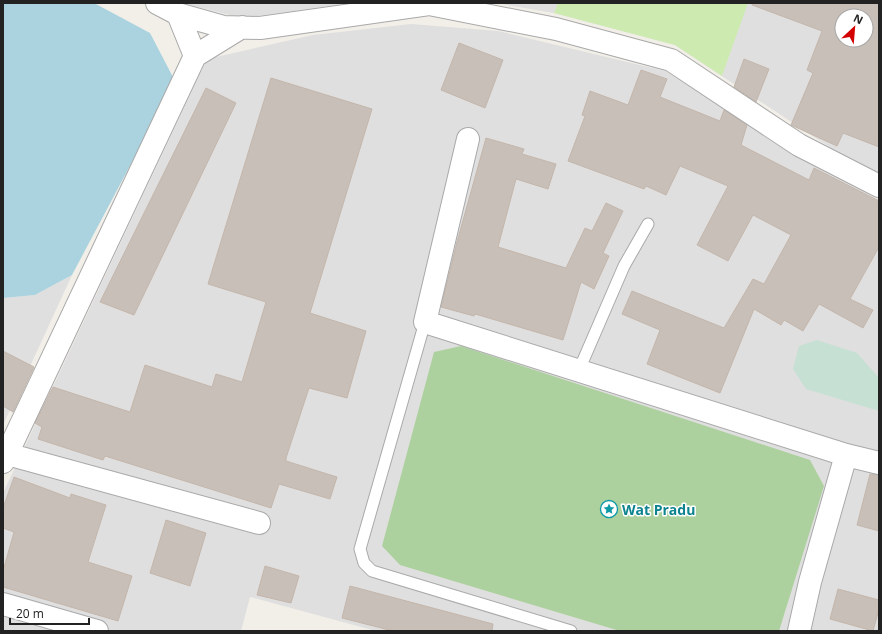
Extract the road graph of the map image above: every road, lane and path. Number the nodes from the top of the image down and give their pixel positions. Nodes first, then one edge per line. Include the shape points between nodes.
1 (157, 3) edge
2 (178, 14) junction
3 (242, 27) junction
4 (195, 56) junction
5 (468, 139) dead end
6 (879, 186) edge
7 (648, 224) dead end
8 (424, 322) junction
9 (579, 370) junction
10 (846, 455) junction
11 (4, 457) edge
12 (879, 463) edge
13 (259, 523) dead end
14 (3, 604) edge
15 (97, 631) edge
16 (570, 631) edge
17 (799, 631) edge

1 - 2 street
2 - 3 street via 224,27
2 - 4 street
3 - 4 street
3 - 6 street via 260,28 429,4 556,29 671,60 799,145
4 - 11 street
5 - 8 street
7 - 9 lane via 624,266
8 - 9 street
8 - 16 lane via 360,549 364,563 372,571
9 - 10 street
10 - 12 street
10 - 17 street via 810,582
11 - 13 street
14 - 15 street

